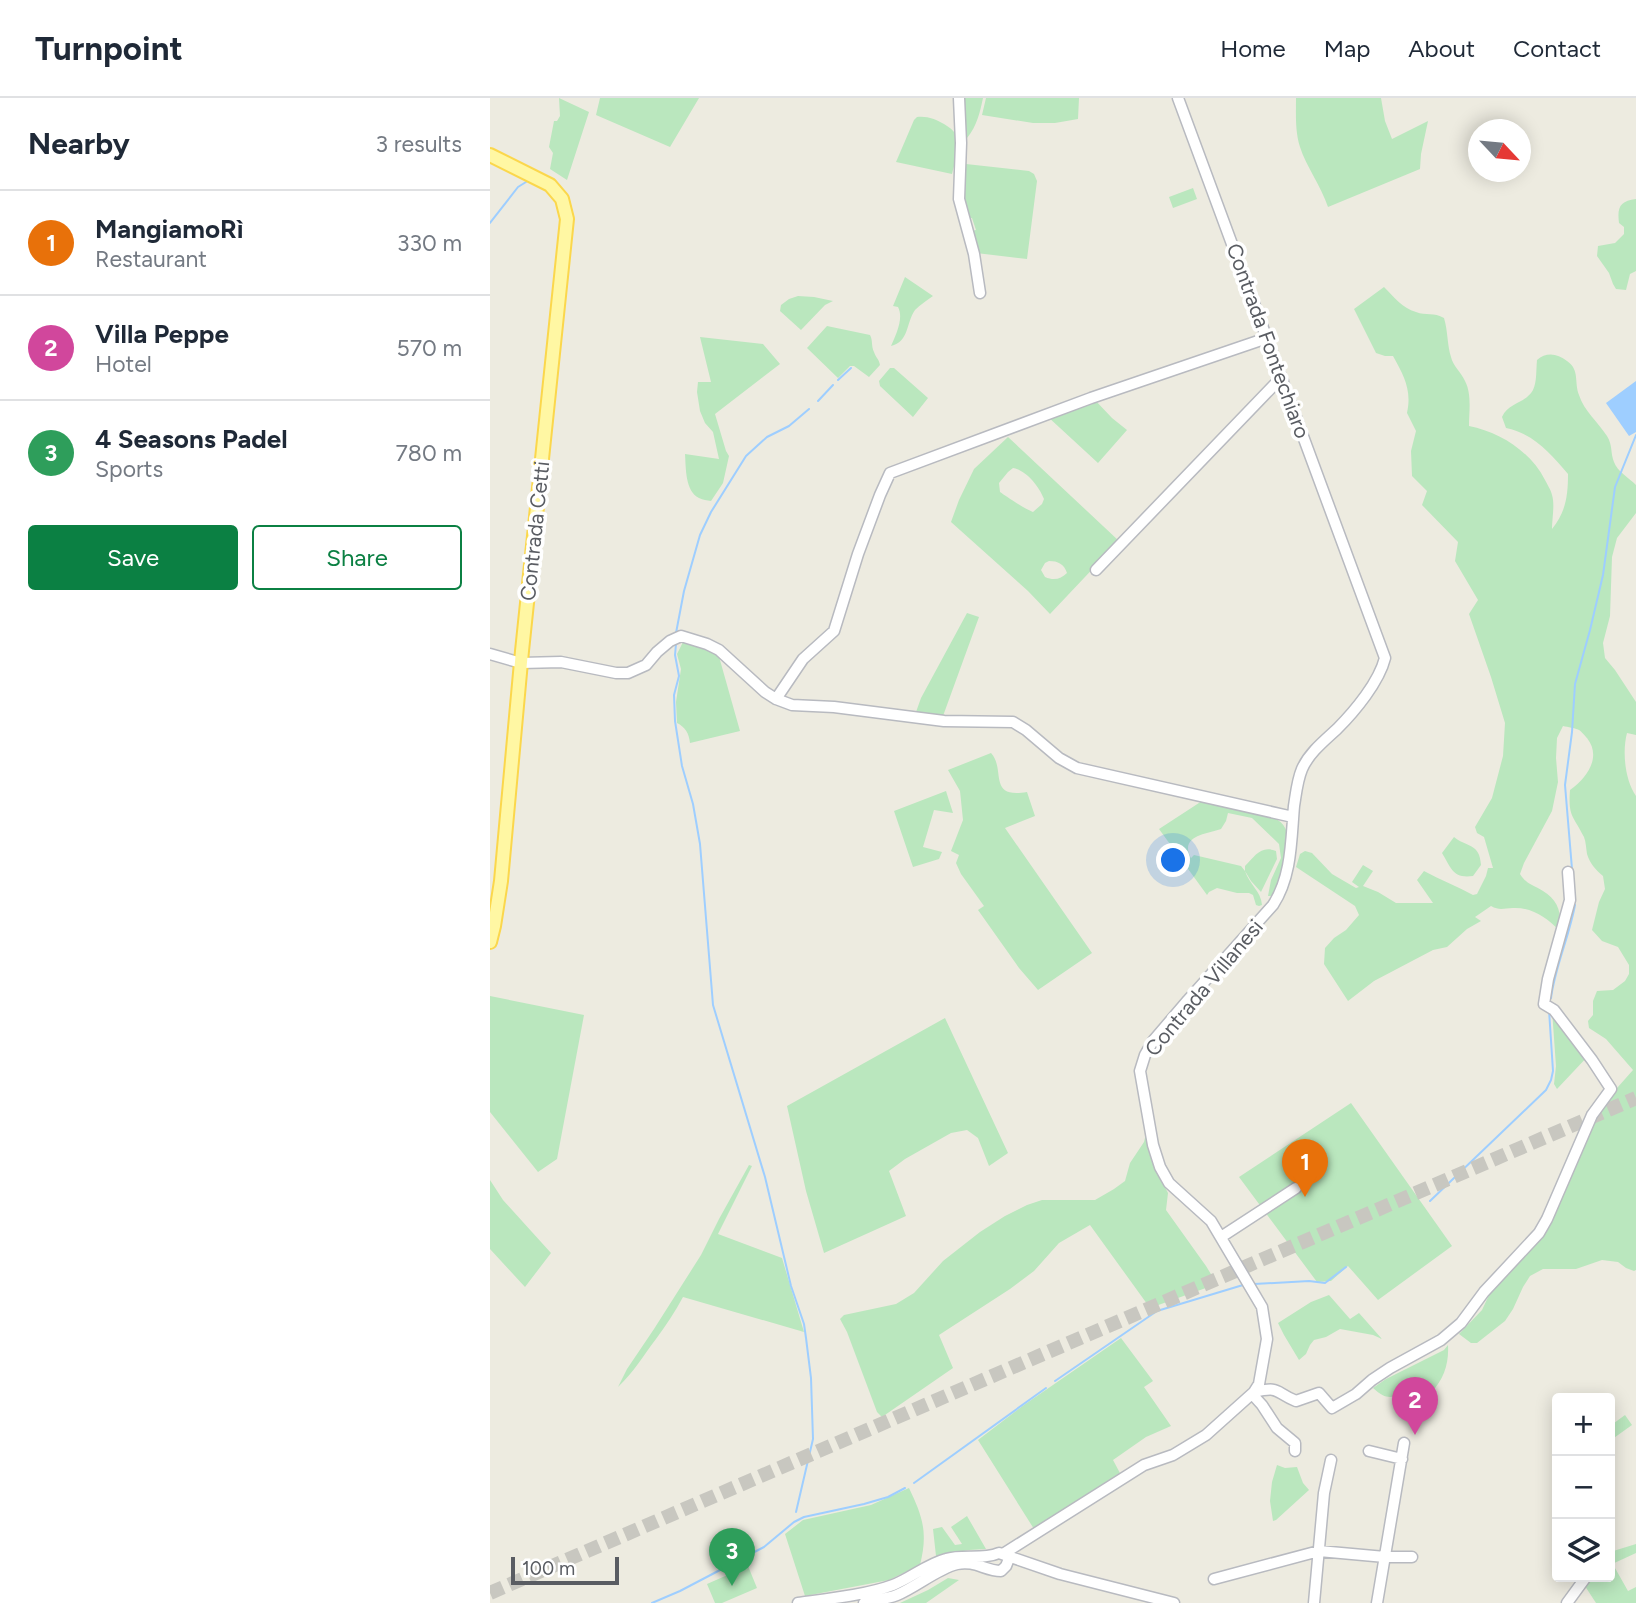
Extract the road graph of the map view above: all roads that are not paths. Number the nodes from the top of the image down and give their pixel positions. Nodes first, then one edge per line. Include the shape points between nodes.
1 (959, 98) edge
2 (1178, 98) edge
3 (490, 155) edge
4 (980, 293) dead end
5 (1267, 338) junction
6 (1283, 381) junction
7 (1096, 570) dead end
8 (1358, 584) joint
9 (490, 654) edge
10 (521, 663) junction
11 (776, 699) junction
12 (1293, 817) junction
13 (1568, 872) dead end
14 (490, 942) edge
15 (1296, 1188) dead end
16 (1221, 1237) junction
17 (1253, 1393) junction
18 (1405, 1443) dead end
19 (1295, 1451) dead end
20 (1369, 1451) dead end
21 (1402, 1459) junction
22 (1331, 1460) dead end
23 (1319, 1551) junction
24 (1002, 1555) junction
25 (1385, 1557) junction
26 (1412, 1557) dead end
27 (986, 1567) junction
28 (1214, 1580) dead end
29 (1582, 1582) edge
30 (798, 1603) edge
31 (864, 1603) edge
32 (1174, 1603) edge
33 (1314, 1603) edge
34 (1377, 1603) edge
35 (1567, 1603) edge

1 - 4 street via 959,199
2 - 5 street, Contrada Fontechiaro
3 - 10 main road, Contrada Cetti via 550,185 567,219
5 - 6 street, Contrada Fontechiaro
5 - 11 street via 890,473 834,631 803,659
6 - 7 street via 1275,384
6 - 8 street, Contrada Fontechiaro
8 - 12 street, Contrada Villanesi via 1385,658 1382,670 1346,719 1306,760 1296,788
9 - 10 street
10 - 11 street via 561,662 628,673 646,665 656,652 681,636 719,650
10 - 14 main road, Contrada Cetti via 501,881
11 - 12 street via 792,705 944,721 1013,722 1077,768
12 - 16 street, Contrada Villanesi via 1288,865 1278,898 1153,1041 1140,1071 1160,1167 1169,1183 1211,1221
13 - 17 street via 1570,900 1544,1004 1554,1010 1611,1089 1592,1115 1539,1233 1450,1333 1332,1408 1319,1393 1296,1401 1270,1388
15 - 16 street
16 - 17 street, Contrada Villanesi via 1265,1320 1267,1339 1259,1384
17 - 19 street via 1277,1428 1294,1443
17 - 24 street via 1206,1435 1173,1455 1144,1465
18 - 21 street
20 - 21 street
21 - 25 street
22 - 23 street
23 - 25 street
23 - 28 street
23 - 33 street
24 - 27 street
24 - 27 street via 1006,1566 1001,1572
24 - 30 street via 947,1559 892,1585
24 - 32 street
25 - 26 street
25 - 34 street
27 - 31 street via 958,1564 895,1596
29 - 35 street

